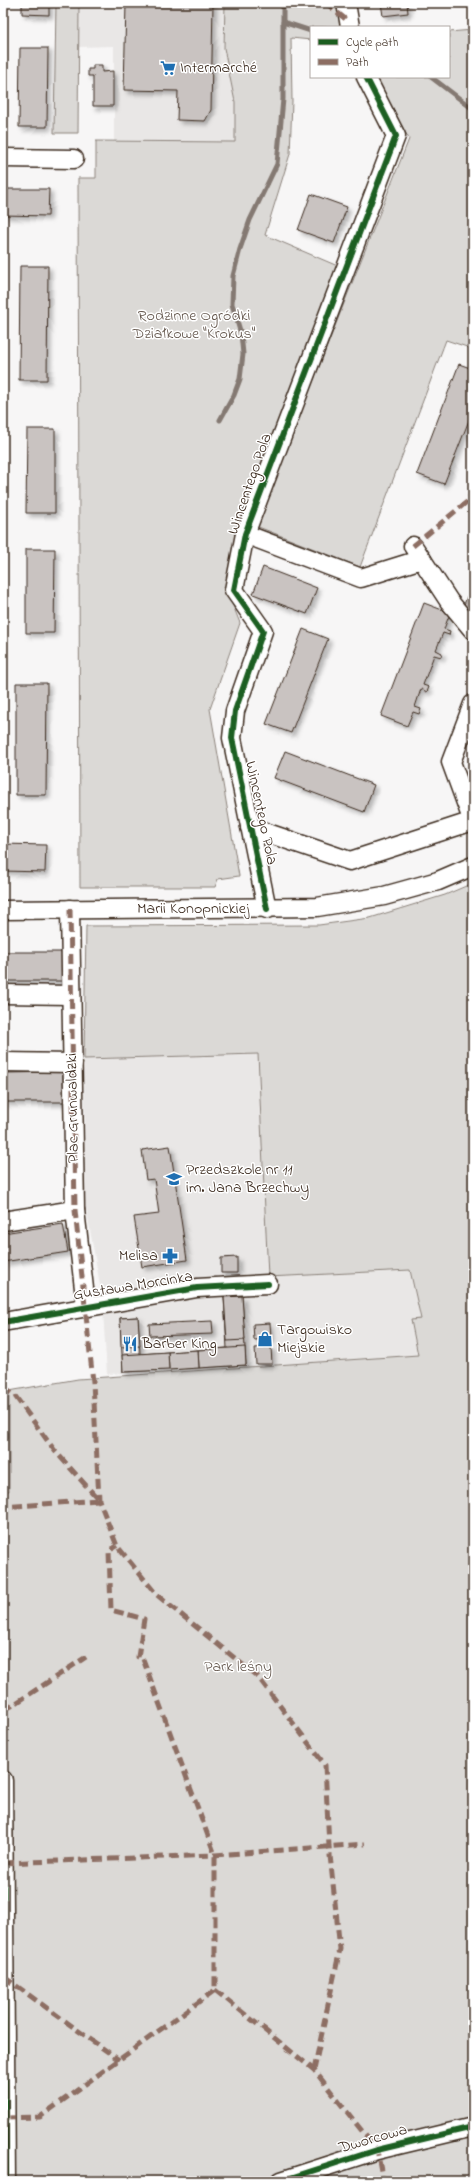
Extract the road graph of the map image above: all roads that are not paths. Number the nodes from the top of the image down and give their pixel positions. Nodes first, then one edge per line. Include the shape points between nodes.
1 (346, 3) edge
2 (350, 26) edge
3 (367, 78) edge
4 (3, 158) edge
5 (74, 159) dead end
6 (245, 534) junction
7 (473, 630) edge
8 (473, 704) edge
9 (473, 822) edge
10 (250, 826) junction
11 (473, 866) edge
12 (267, 909) junction
13 (3, 910) edge
14 (70, 910) junction
15 (3, 994) edge
16 (70, 995) junction
17 (3, 1062) edge
18 (73, 1063) junction
19 (75, 1210) junction
20 (3, 1221) edge
21 (268, 1284) dead end
22 (86, 1306) junction
23 (3, 1322) edge
24 (3, 1780) edge
25 (3, 1820) edge
26 (473, 2127) edge
27 (6, 2181) edge
28 (281, 2181) edge

1 - 2 street
3 - 6 street, Wincentego Pola via 396,136
4 - 5 street
6 - 7 street via 361,578 418,552 448,601
6 - 10 street, Wincentego Pola via 234,590 263,632 234,711 232,738
8 - 9 street via 451,762
9 - 10 street via 350,861
10 - 12 street, Wincentego Pola
11 - 12 street, Marii Konopnickiej via 438,881 384,896 317,907
12 - 14 street, Marii Konopnickiej
13 - 14 street, Marii Konopnickiej
14 - 16 street, Plac Grunwaldzki
15 - 16 street
16 - 18 street, Plac Grunwaldzki
17 - 18 street
18 - 19 street, Plac Grunwaldzki
19 - 20 street
19 - 22 street, Plac Grunwaldzki
21 - 22 street, Gustawa Morcinka via 196,1288
22 - 23 street, Gustawa Morcinka
24 - 25 street
25 - 27 street
26 - 28 street, Dworcowa via 377,2150

